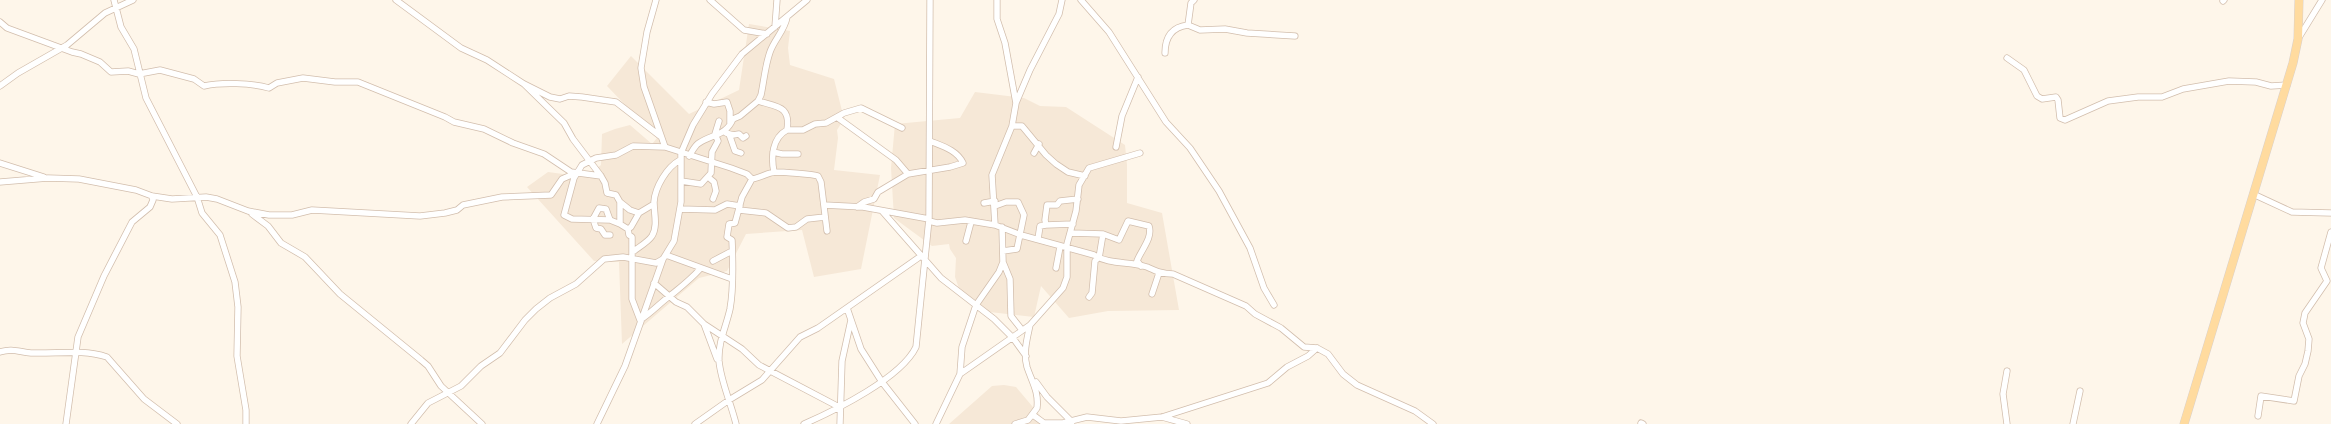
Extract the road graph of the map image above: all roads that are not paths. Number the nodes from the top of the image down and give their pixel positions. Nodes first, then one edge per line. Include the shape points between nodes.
1 (114, 0) edge
2 (133, 0) edge
3 (396, 0) edge
4 (656, 0) edge
5 (710, 0) edge
6 (776, 0) edge
7 (807, 0) edge
8 (930, 0) edge
9 (997, 0) edge
10 (1062, 0) edge
11 (1081, 0) edge
12 (1194, 0) edge
13 (2299, 0) edge
14 (2322, 0) edge
15 (116, 8) junction
16 (787, 16) junction
17 (0, 22) edge
18 (1188, 25) junction
19 (775, 26) junction
20 (767, 34) junction
21 (1296, 36) dead end
22 (2298, 39) junction
23 (61, 48) junction
24 (1165, 53) dead end
25 (2006, 58) dead end
26 (139, 74) junction
27 (1138, 77) junction
28 (524, 84) junction
29 (2287, 85) junction
30 (0, 86) edge
31 (758, 101) junction
32 (706, 102) junction
33 (1016, 103) junction
34 (838, 118) junction
35 (719, 121) dead end
36 (731, 125) junction
37 (1012, 126) junction
38 (902, 128) dead end
39 (787, 130) junction
40 (726, 133) junction
41 (660, 136) junction
42 (717, 136) junction
43 (746, 136) dead end
44 (930, 141) junction
45 (1039, 144) junction
46 (665, 147) junction
47 (1116, 147) dead end
48 (773, 152) junction
49 (681, 153) junction
50 (1034, 153) dead end
51 (1140, 153) dead end
52 (742, 154) dead end
53 (798, 154) dead end
54 (690, 156) junction
55 (588, 160) junction
56 (680, 160) junction
57 (0, 163) edge
58 (712, 163) junction
59 (929, 171) junction
60 (774, 172) junction
61 (576, 173) junction
62 (908, 174) junction
63 (602, 176) junction
64 (1085, 176) junction
65 (708, 177) junction
66 (48, 178) junction
67 (752, 179) junction
68 (681, 181) junction
69 (0, 182) edge
70 (2253, 194) junction
71 (152, 196) junction
72 (197, 198) junction
73 (713, 199) dead end
74 (1078, 199) junction
75 (620, 202) junction
76 (995, 203) junction
77 (654, 204) junction
78 (984, 204) dead end
79 (824, 205) junction
80 (857, 207) junction
81 (740, 208) junction
82 (680, 209) junction
83 (248, 211) junction
84 (882, 211) junction
85 (639, 213) junction
86 (2331, 213) edge
87 (825, 217) junction
88 (593, 219) junction
89 (610, 220) junction
90 (929, 220) junction
91 (970, 222) junction
92 (620, 224) junction
93 (1073, 224) junction
94 (1046, 225) junction
95 (998, 226) junction
96 (628, 229) junction
97 (827, 231) dead end
98 (1071, 232) junction
99 (2331, 232) edge
100 (1103, 234) junction
101 (610, 235) dead end
102 (1021, 235) junction
103 (1038, 239) junction
104 (966, 241) dead end
105 (1063, 248) junction
106 (732, 251) junction
107 (1003, 251) junction
108 (634, 254) junction
109 (665, 257) junction
110 (923, 258) junction
111 (1098, 258) junction
112 (713, 261) dead end
113 (1002, 262) junction
114 (1141, 266) junction
115 (1056, 268) dead end
116 (700, 269) junction
117 (1158, 273) junction
118 (732, 279) junction
119 (654, 283) junction
120 (1152, 294) dead end
121 (669, 296) junction
122 (1089, 297) dead end
123 (976, 305) junction
124 (1274, 305) dead end
125 (847, 308) junction
126 (640, 320) junction
127 (851, 320) junction
128 (704, 324) junction
129 (1030, 325) junction
130 (1022, 330) junction
131 (722, 335) junction
132 (1012, 338) junction
133 (1317, 348) junction
134 (0, 352) edge
135 (75, 352) junction
136 (1026, 356) junction
137 (721, 371) junction
138 (770, 371) junction
139 (2007, 371) dead end
140 (960, 374) junction
141 (1030, 375) junction
142 (882, 382) junction
143 (2080, 391) dead end
144 (450, 393) junction
145 (730, 400) junction
146 (839, 406) junction
147 (1033, 415) junction
148 (2258, 416) dead end
149 (1162, 417) junction
150 (1073, 422) edge
151 (66, 424) edge
152 (177, 424) edge
153 (246, 424) edge
154 (411, 424) edge
155 (482, 424) edge
156 (597, 424) edge
157 (695, 424) edge
158 (736, 424) edge
159 (804, 424) edge
160 (840, 424) edge
161 (915, 424) edge
162 (936, 424) edge
163 (1014, 424) edge
164 (1187, 424) edge
165 (1433, 424) edge
166 (2008, 424) edge
167 (2073, 424) edge
168 (2184, 424) edge

1 - 15 street
2 - 15 street
3 - 28 street via 462,48
4 - 41 street via 641,68
5 - 20 street via 744,30
6 - 19 street
7 - 16 street
8 - 44 street
9 - 33 street via 997,19 1005,43
10 - 33 street via 1059,14
11 - 27 street via 1109,32
12 - 18 street
13 - 22 main road
14 - 22 street
15 - 23 street
15 - 26 street via 121,27 134,50
16 - 19 street
16 - 31 street via 770,52
17 - 23 street via 6,28
18 - 21 street via 1200,30 1225,28 1247,33
18 - 24 street via 1173,31 1167,38
19 - 20 street
20 - 32 street via 742,54
22 - 29 main road
23 - 26 street via 100,62 111,72 128,70
23 - 30 street
25 - 29 street via 2024,70 2037,96 2042,99 2056,97 2060,118 2065,120 2108,101 2162,97 2183,89 2229,81
26 - 61 street via 160,70 194,79 204,86 222,83 269,88 303,78 358,82 454,122 536,151
26 - 72 street via 146,98
27 - 47 street via 1122,116
27 - 124 street via 1166,122 1190,148 1220,191 1250,248 1264,288
28 - 41 street via 560,99 569,96 616,102
28 - 55 street via 564,123
29 - 70 main road
31 - 36 street via 733,119
31 - 39 street via 783,108
32 - 36 street via 726,102
32 - 49 street
33 - 37 street
34 - 38 street via 861,108
34 - 39 street via 803,130
34 - 62 street via 896,160
35 - 42 street
36 - 40 street
37 - 45 street via 1022,126
37 - 76 street via 992,175
39 - 48 street via 779,136
40 - 42 street
40 - 43 street
40 - 52 street via 735,151
41 - 46 street
42 - 54 street via 699,143
42 - 58 street
44 - 59 street
44 - 59 street via 948,148 963,163
45 - 50 street
45 - 64 street via 1056,164 1068,172
46 - 49 street
46 - 55 street via 633,146 616,155
48 - 53 street
48 - 60 street
49 - 54 street
49 - 56 street
51 - 64 street via 1089,168
54 - 58 street
55 - 61 street
55 - 63 street
56 - 68 street
56 - 77 street via 668,169
57 - 66 street
58 - 65 street
58 - 67 street via 747,174
59 - 62 street
59 - 90 street
60 - 67 street
60 - 79 street via 818,176
61 - 63 street
61 - 83 street via 562,179 551,195 502,197 431,215 312,210 269,215
61 - 88 street via 564,215
62 - 80 street via 878,192 874,199
63 - 75 street via 607,193 616,195
64 - 74 street via 1079,185
65 - 68 street via 697,185
65 - 73 street via 714,182 716,191
66 - 69 street
66 - 71 street via 99,182
67 - 81 street
68 - 82 street
70 - 86 street via 2292,212
70 - 168 main road
71 - 72 street
71 - 135 street via 152,204 132,222 104,276
72 - 83 street via 217,199
72 - 153 street via 202,213 220,235 235,282 237,356
74 - 93 street
74 - 94 street via 1047,205
75 - 85 street
75 - 92 street
76 - 78 street
76 - 95 street
76 - 102 street via 1018,202 1024,215
77 - 85 street
77 - 108 street via 652,235
79 - 80 street
79 - 87 street
80 - 84 street
81 - 82 street via 727,204 715,210
81 - 87 street via 766,213 788,228 796,227 807,219
81 - 106 street via 735,223 729,224
82 - 109 street via 677,231
83 - 144 street via 260,218 281,243 305,257 340,294 422,360
84 - 90 street
84 - 110 street
85 - 96 street
87 - 97 street
88 - 89 street
88 - 89 street via 599,208 603,208
88 - 101 street via 596,228
89 - 92 street
90 - 91 street via 937,223
90 - 110 street
91 - 95 street
91 - 104 street
92 - 96 street
93 - 94 street
93 - 98 street
94 - 103 street via 1040,226
95 - 102 street
95 - 107 street
96 - 108 street
98 - 100 street
98 - 105 street
99 - 148 street via 2321,268 2327,282 2305,313 2308,350 2294,401 2261,396
100 - 111 street
100 - 114 street via 1119,240 1128,221 1149,226 1149,237 1137,261
102 - 103 street
102 - 107 street via 1017,250
103 - 105 street
105 - 111 street
105 - 115 street
105 - 129 street via 1067,277 1063,288
106 - 112 street
106 - 118 street
107 - 113 street
108 - 109 street via 653,263
108 - 126 street via 632,299
108 - 144 street via 604,259 576,284 550,298 525,320 500,353
109 - 116 street
109 - 119 street
110 - 123 street via 941,278
110 - 125 street
110 - 142 street via 916,347 901,368
111 - 114 street
111 - 122 street
113 - 123 street via 999,272
113 - 130 street via 1010,279 1011,316
114 - 117 street
116 - 118 street
116 - 121 street via 681,289
117 - 120 street
117 - 133 street via 1173,274 1246,306 1304,347
118 - 131 street via 732,298
119 - 121 street
119 - 126 street
121 - 126 street
121 - 128 street via 687,307
123 - 132 street
123 - 140 street via 962,346
125 - 127 street
125 - 138 street via 800,337
126 - 156 street via 625,366
127 - 142 street via 861,349
127 - 146 street via 842,361
128 - 131 street
128 - 137 street
129 - 130 street
129 - 136 street
130 - 132 street
131 - 137 street via 719,350
131 - 138 street
132 - 136 street
132 - 140 street
133 - 149 street via 1268,383
133 - 165 street via 1328,354 1343,374 1357,385 1415,411
134 - 135 street via 11,349 30,353
135 - 151 street
135 - 152 street via 112,360 144,399
136 - 141 street
137 - 145 street
138 - 145 street via 762,380
138 - 146 street
139 - 166 street via 2003,394
140 - 162 street
141 - 147 street via 1038,402
141 - 150 street
142 - 146 street
142 - 161 street
143 - 167 street
144 - 154 street via 428,403
144 - 155 street
145 - 157 street
145 - 158 street
146 - 159 street
146 - 160 street
147 - 150 street via 1044,424
147 - 163 street
149 - 150 street via 1121,421 1087,417
149 - 164 street

